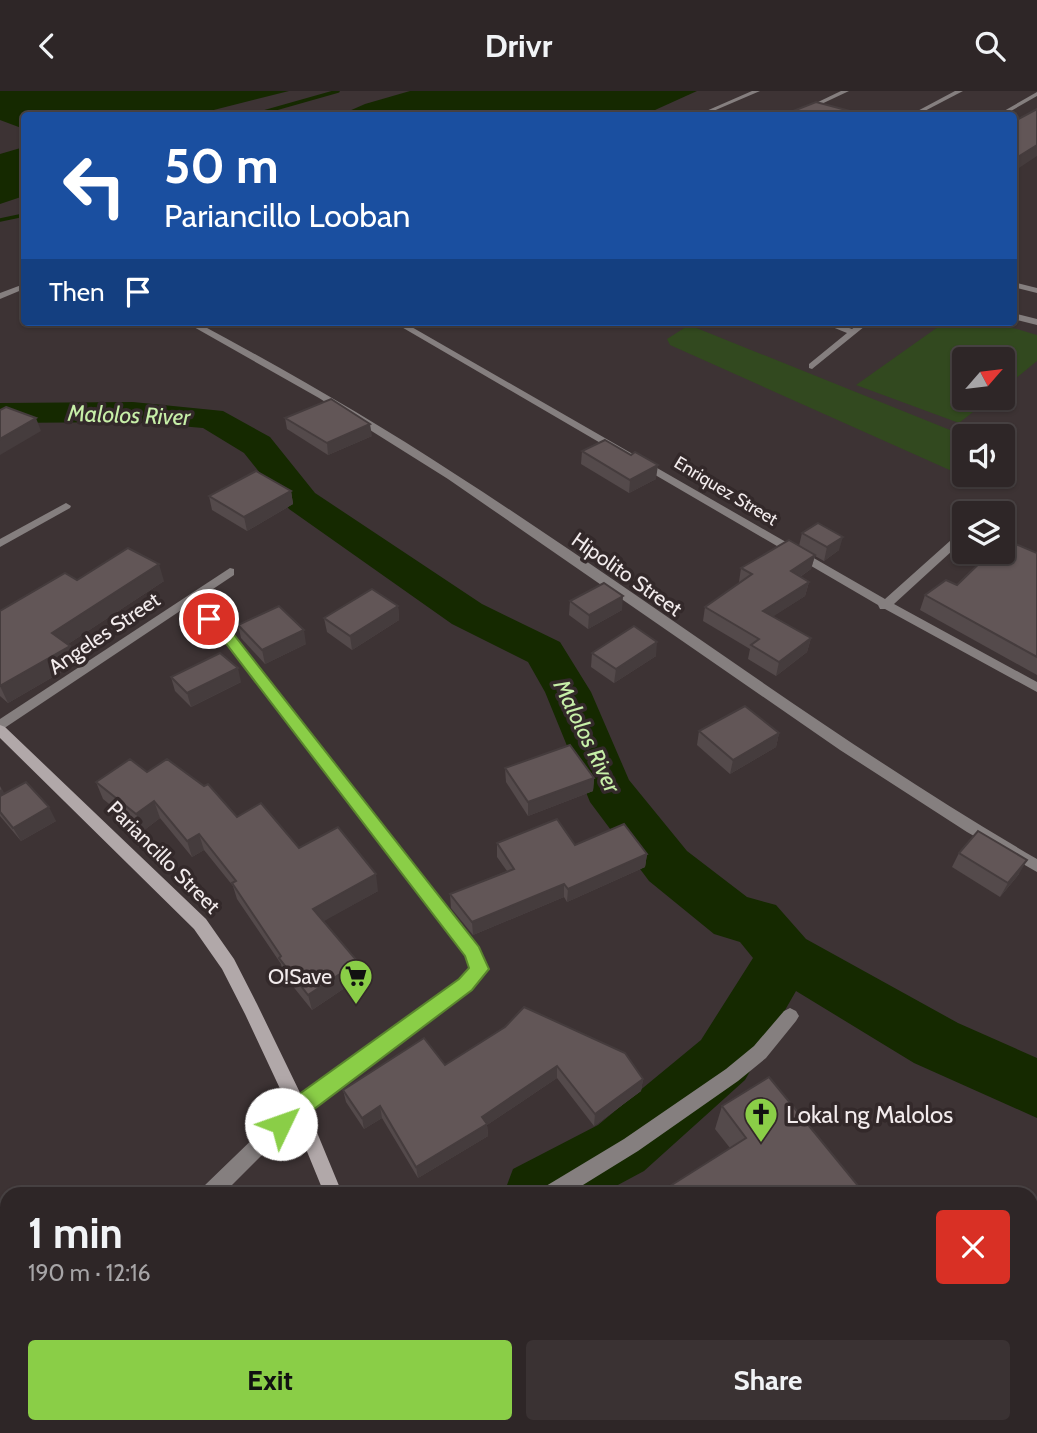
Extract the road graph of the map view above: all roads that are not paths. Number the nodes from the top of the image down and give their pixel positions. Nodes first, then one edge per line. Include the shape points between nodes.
1 (757, 91) edge
2 (820, 91) edge
3 (846, 91) edge
4 (960, 91) edge
5 (1037, 94) edge
6 (838, 95) junction
7 (707, 112) edge
8 (801, 112) edge
9 (919, 112) edge
10 (1005, 112) edge
11 (1017, 285) edge
12 (21, 287) edge
13 (1037, 291) edge
14 (0, 296) edge
15 (1037, 309) edge
16 (1017, 317) edge
17 (1024, 319) junction
18 (1037, 323) edge
19 (196, 326) edge
20 (404, 326) edge
21 (836, 326) edge
22 (861, 326) edge
23 (853, 332) junction
24 (812, 366) dead end
25 (66, 506) dead end
26 (0, 544) edge
27 (952, 545) edge
28 (230, 572) dead end
29 (184, 603) junction
30 (884, 606) junction
31 (1037, 688) edge
32 (0, 728) edge
33 (1037, 866) edge
34 (790, 1016) dead end
35 (298, 1107) junction
36 (217, 1187) edge
37 (331, 1187) edge
38 (563, 1187) edge

1 - 7 street
2 - 6 street
3 - 6 street
4 - 9 street
5 - 10 street
6 - 8 street
11 - 13 street
12 - 14 street
15 - 17 street
16 - 17 street
17 - 18 street
19 - 33 street, Hipolito Street via 336,403 535,531 686,639 960,822
20 - 30 street, Enriquez Street
21 - 23 street
22 - 23 street
23 - 24 street
25 - 26 street
27 - 30 street
28 - 29 street, Angeles Street
29 - 32 street, Angeles Street
29 - 35 street via 226,634 473,953 479,969 466,984
30 - 31 street, Enriquez Street
32 - 35 main road, Pariancillo Street via 200,924 228,964
34 - 38 street via 760,1052 732,1075
35 - 36 street
35 - 37 main road, Pariancillo Street

